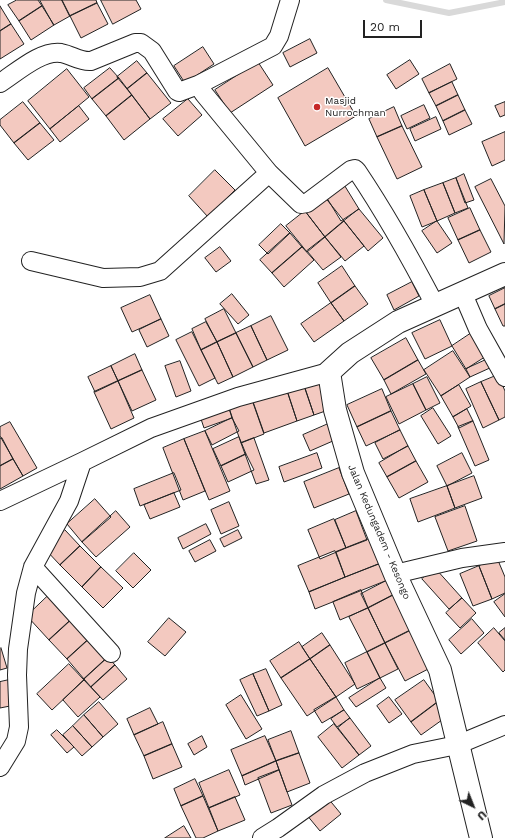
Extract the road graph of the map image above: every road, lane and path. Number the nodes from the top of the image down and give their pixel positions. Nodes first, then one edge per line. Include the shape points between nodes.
1 (290, 0) edge
2 (0, 83) edge
3 (198, 85) junction
4 (269, 174) junction
5 (31, 261) dead end
6 (505, 274) edge
7 (463, 294) junction
8 (435, 305) junction
9 (329, 372) junction
10 (505, 377) edge
11 (82, 462) junction
12 (0, 501) edge
13 (505, 552) edge
14 (33, 567) junction
15 (396, 574) junction
16 (111, 654) dead end
17 (505, 725) edge
18 (457, 744) junction
19 (0, 767) edge
20 (262, 838) edge
21 (481, 838) edge

1 - 3 street via 273,46
2 - 3 street via 36,59 55,52 84,62 141,43 152,51 177,91
3 - 4 street
4 - 5 street via 160,271 140,278 103,278
4 - 8 street via 301,204 307,203 354,169 377,201 424,281
6 - 7 main road
7 - 8 main road
7 - 10 street via 478,329
8 - 9 main road via 398,322 350,353
9 - 11 street via 238,397 152,428
9 - 15 main road, Jalan Kedungadem - Kesongo via 335,410 353,473
11 - 12 street
11 - 14 street via 69,501
13 - 15 street via 462,558
14 - 16 street
14 - 19 street via 26,593 18,650 19,727 16,741
15 - 18 main road, Jalan Kedungadem - Kesongo via 440,670
17 - 18 street
18 - 20 street via 413,754 366,773 324,796
18 - 21 main road, Jalan Kedungadem - Kesongo

